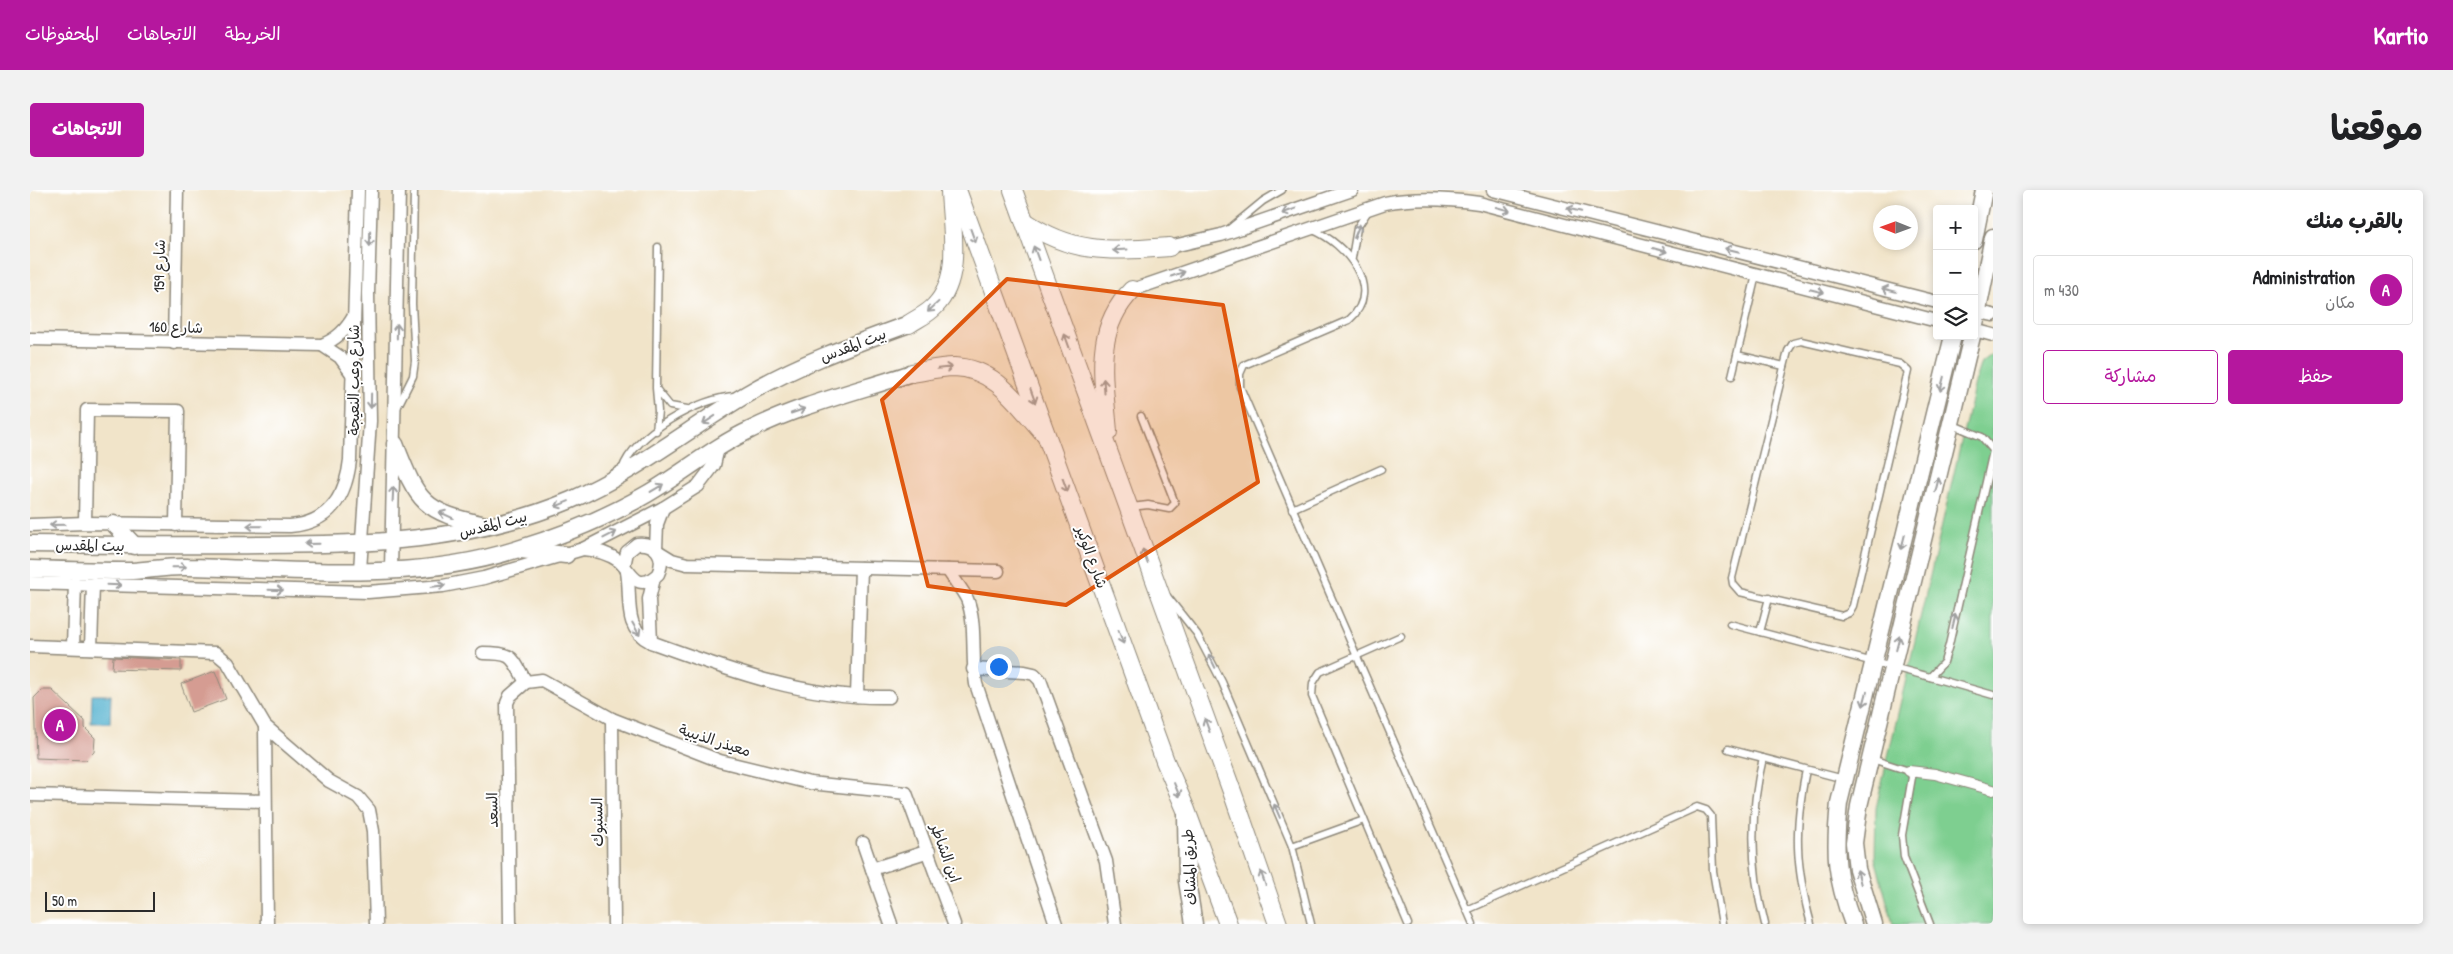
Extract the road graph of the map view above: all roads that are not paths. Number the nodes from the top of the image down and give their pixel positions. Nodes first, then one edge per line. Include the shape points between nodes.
1 (177, 190) edge
2 (358, 190) edge
3 (371, 190) edge
4 (399, 190) edge
5 (414, 190) edge
6 (950, 190) edge
7 (957, 190) edge
8 (1013, 190) edge
9 (1282, 190) edge
10 (1493, 190) edge
11 (1984, 190) edge
12 (1349, 191) edge
13 (1371, 208) junction
14 (1353, 214) junction
15 (1978, 220) edge
16 (1024, 221) junction
17 (1310, 228) junction
18 (1221, 235) junction
19 (1993, 237) edge
20 (658, 247) dead end
21 (1169, 247) joint
22 (1352, 258) junction
23 (1756, 275) junction
24 (1132, 290) joint
25 (1933, 301) edge
26 (1982, 312) edge
27 (354, 316) junction
28 (1933, 320) edge
29 (910, 324) joint
30 (1978, 330) edge
31 (1993, 334) edge
32 (30, 339) edge
33 (1952, 340) edge
34 (1971, 340) edge
35 (174, 343) junction
36 (322, 345) junction
37 (1737, 355) junction
38 (1784, 366) junction
39 (912, 373) joint
40 (353, 376) junction
41 (1732, 376) dead end
42 (656, 388) junction
43 (745, 396) junction
44 (687, 410) junction
45 (396, 412) junction
46 (1141, 416) dead end
47 (1951, 424) junction
48 (656, 431) junction
49 (1049, 439) junction
50 (395, 444) junction
51 (718, 448) junction
52 (1993, 450) edge
53 (1109, 452) junction
54 (1381, 469) dead end
55 (621, 474) junction
56 (332, 508) joint
57 (663, 508) junction
58 (1128, 508) junction
59 (1292, 509) junction
60 (85, 522) junction
61 (114, 524) junction
62 (30, 525) edge
63 (176, 525) junction
64 (493, 526) junction
65 (392, 542) junction
66 (30, 544) edge
67 (361, 544) junction
68 (135, 546) junction
69 (582, 549) junction
70 (516, 550) junction
71 (658, 551) junction
72 (566, 555) junction
73 (687, 564) junction
74 (861, 568) junction
75 (30, 569) edge
76 (625, 569) junction
77 (360, 570) junction
78 (391, 570) junction
79 (948, 570) junction
80 (998, 571) dead end
81 (656, 576) junction
82 (1154, 582) junction
83 (30, 583) edge
84 (74, 584) junction
85 (93, 584) junction
86 (1769, 598) junction
87 (1730, 624) dead end
88 (1760, 632) junction
89 (1401, 636) dead end
90 (652, 642) junction
91 (30, 646) edge
92 (73, 647) junction
93 (91, 648) junction
94 (483, 653) dead end
95 (1356, 656) junction
96 (1874, 664) junction
97 (1892, 668) junction
98 (973, 669) junction
99 (1930, 677) junction
100 (526, 682) junction
101 (1993, 695) edge
102 (857, 696) junction
103 (889, 697) dead end
104 (612, 719) junction
105 (265, 726) junction
106 (1728, 749) dead end
107 (1763, 758) junction
108 (1870, 758) junction
109 (1806, 770) junction
110 (1909, 771) junction
111 (1844, 779) junction
112 (1993, 790) edge
113 (906, 793) joint
114 (30, 795) edge
115 (265, 801) junction
116 (1186, 810) junction
117 (1364, 820) junction
118 (863, 843) dead end
119 (1292, 846) junction
120 (929, 851) junction
121 (872, 869) junction
122 (1467, 910) junction
123 (267, 924) edge
124 (376, 924) edge
125 (510, 924) edge
126 (614, 924) edge
127 (891, 924) edge
128 (954, 924) edge
129 (1056, 924) edge
130 (1115, 924) edge
131 (1194, 924) edge
132 (1228, 924) edge
133 (1278, 924) edge
134 (1311, 924) edge
135 (1408, 924) edge
136 (1473, 924) edge
137 (1722, 924) edge
138 (1765, 924) edge
139 (1811, 924) edge
140 (1853, 924) edge
141 (1874, 924) edge
142 (1930, 924) edge

1 - 35 street, شارع 159
2 - 27 street, شارع وعب النعيجة
3 -> 67 street, شارع وعب النعيجة via 368,293 371,413
45 -> 4 street
5 - 45 lane via 412,304 415,361 413,376
6 -> 29 main road via 952,266 948,284 936,305
7 -> 49 main road, شارع الوكير
8 - 16 main road
9 - 18 lane
25 -> 10 street
11 - 15 street
12 - 14 street
12 -> 18 street
13 - 14 street
22 -> 13 lane via 1357,228
13 -> 23 street via 1398,200 1418,199 1479,203
14 - 17 street
21 -> 16 main road via 1114,251 1087,249 1053,239
53 -> 16 main road
17 - 22 lane via 1338,244
24 -> 17 street
18 - 21 street
19 - 26 street
20 - 42 lane
22 - 59 lane via 1364,291 1355,315 1244,366 1240,374 1242,393
23 -> 28 street
23 - 37 lane
53 -> 24 main road via 1104,342 1116,309
27 - 36 street via 341,334
27 - 40 street, شارع وعب النعيجة
29 - 43 street, بيت المقدس via 812,360
30 - 31 street
32 - 35 street, شارع 160
33 -> 96 street
34 - 47 street
35 - 36 street, شارع 160
36 - 40 street via 340,357
37 - 38 lane
37 - 41 lane
38 - 86 lane via 1732,578 1740,592
38 - 86 lane via 1789,347 1801,341 1903,365 1908,375 1851,610 1838,616
39 -> 49 main road via 952,367 986,375 1006,391
51 -> 39 street, بيت المقدس via 768,422
40 - 56 street, شارع وعب النعيجة via 349,474 341,496
42 - 44 lane via 670,406
42 - 48 lane
43 - 44 lane via 714,399
43 -> 55 street, بيت المقدس
44 - 48 lane
45 - 50 street
46 - 58 lane via 1175,503 1170,510 1148,505
47 - 52 lane via 1982,437
97 -> 47 street
48 - 55 lane via 634,448
49 -> 116 main road, شارع الوكير via 1165,761
64 -> 50 street via 452,518 429,505 409,481
65 -> 50 street
51 - 57 street via 714,465 705,480
70 -> 51 street, بيت المقدس via 624,507
99 -> 52 lane via 1944,662 1949,645
53 - 58 main road
54 - 59 lane
55 -> 64 street, بيت المقدس via 563,503
56 -> 63 street, بيت المقدس via 318,519 300,525
69 -> 57 street
57 - 71 street via 657,524
82 -> 58 main road
59 - 95 lane
60 - 61 street, بيت المقدس
60 -> 62 street, بيت المقدس
60 - 63 street via 87,410 178,411
61 - 63 street, بيت المقدس
61 - 68 street
64 - 65 street, بيت المقدس
65 - 67 street, بيت المقدس
65 - 78 street
66 - 68 street, بيت المقدس
67 -> 68 street, بيت المقدس
67 - 77 street, شارع وعب النعيجة
69 - 72 street
69 - 76 street via 601,552
70 - 72 street
70 - 78 street, بيت المقدس via 454,564
71 - 73 street
71 - 76 street via 644,543 637,544 627,552
71 - 81 street via 662,559
85 -> 72 street via 368,592 443,586
73 - 74 street
73 - 81 street
74 - 79 street
74 - 102 street
75 -> 77 street, بيت المقدس
76 - 81 street via 636,580
76 -> 90 street via 636,632
77 - 78 street, بيت المقدس
79 - 80 street
79 - 98 street via 972,614
81 - 90 street via 649,599
119 -> 82 lane via 1207,651 1185,617
133 -> 82 main road
83 - 84 street
84 - 85 street
84 - 92 street
85 - 93 street
86 - 88 lane
87 - 88 lane
88 - 96 lane
89 - 95 lane
90 - 102 street via 765,681
91 - 92 street
92 - 93 street
93 - 105 street via 216,653 228,664
94 - 100 street via 510,656
95 - 117 lane via 1320,672 1313,683 1312,696
95 - 122 lane
96 - 97 lane
96 -> 111 street
97 - 99 lane
97 - 108 street
98 - 129 street
98 - 130 street via 1025,672 1040,680 1106,862
99 - 101 lane
100 - 104 street, معيذر الذيبية via 542,680
100 - 125 street, السعد via 507,703
102 - 103 street
104 - 113 street, معيذر الذيبية via 720,761 768,774
104 - 126 street, السنبوك
105 - 115 street
105 - 124 street via 329,782 358,797 369,810 373,831
106 - 107 lane
107 - 109 lane
107 - 138 lane via 1755,796 1752,838 1756,884
108 - 110 lane
141 -> 108 street via 1857,870 1854,843
109 - 111 lane
109 - 139 lane via 1798,809 1797,843 1801,882
110 - 112 street via 1935,774
110 - 142 lane via 1912,784 1902,835 1904,857
111 - 140 street via 1835,844 1838,874
113 - 120 street, ابن الشاطر
114 - 115 street
115 - 123 street
116 - 131 street, طريق المشاف via 1187,881
116 - 132 main road, شارع الوكير
117 - 119 lane
117 - 135 lane
118 - 121 street
119 - 134 lane
120 - 121 street
120 - 128 street, ابن الشاطر
121 - 127 street
122 - 136 lane
122 - 137 lane via 1692,808 1701,808 1711,816 1713,871

